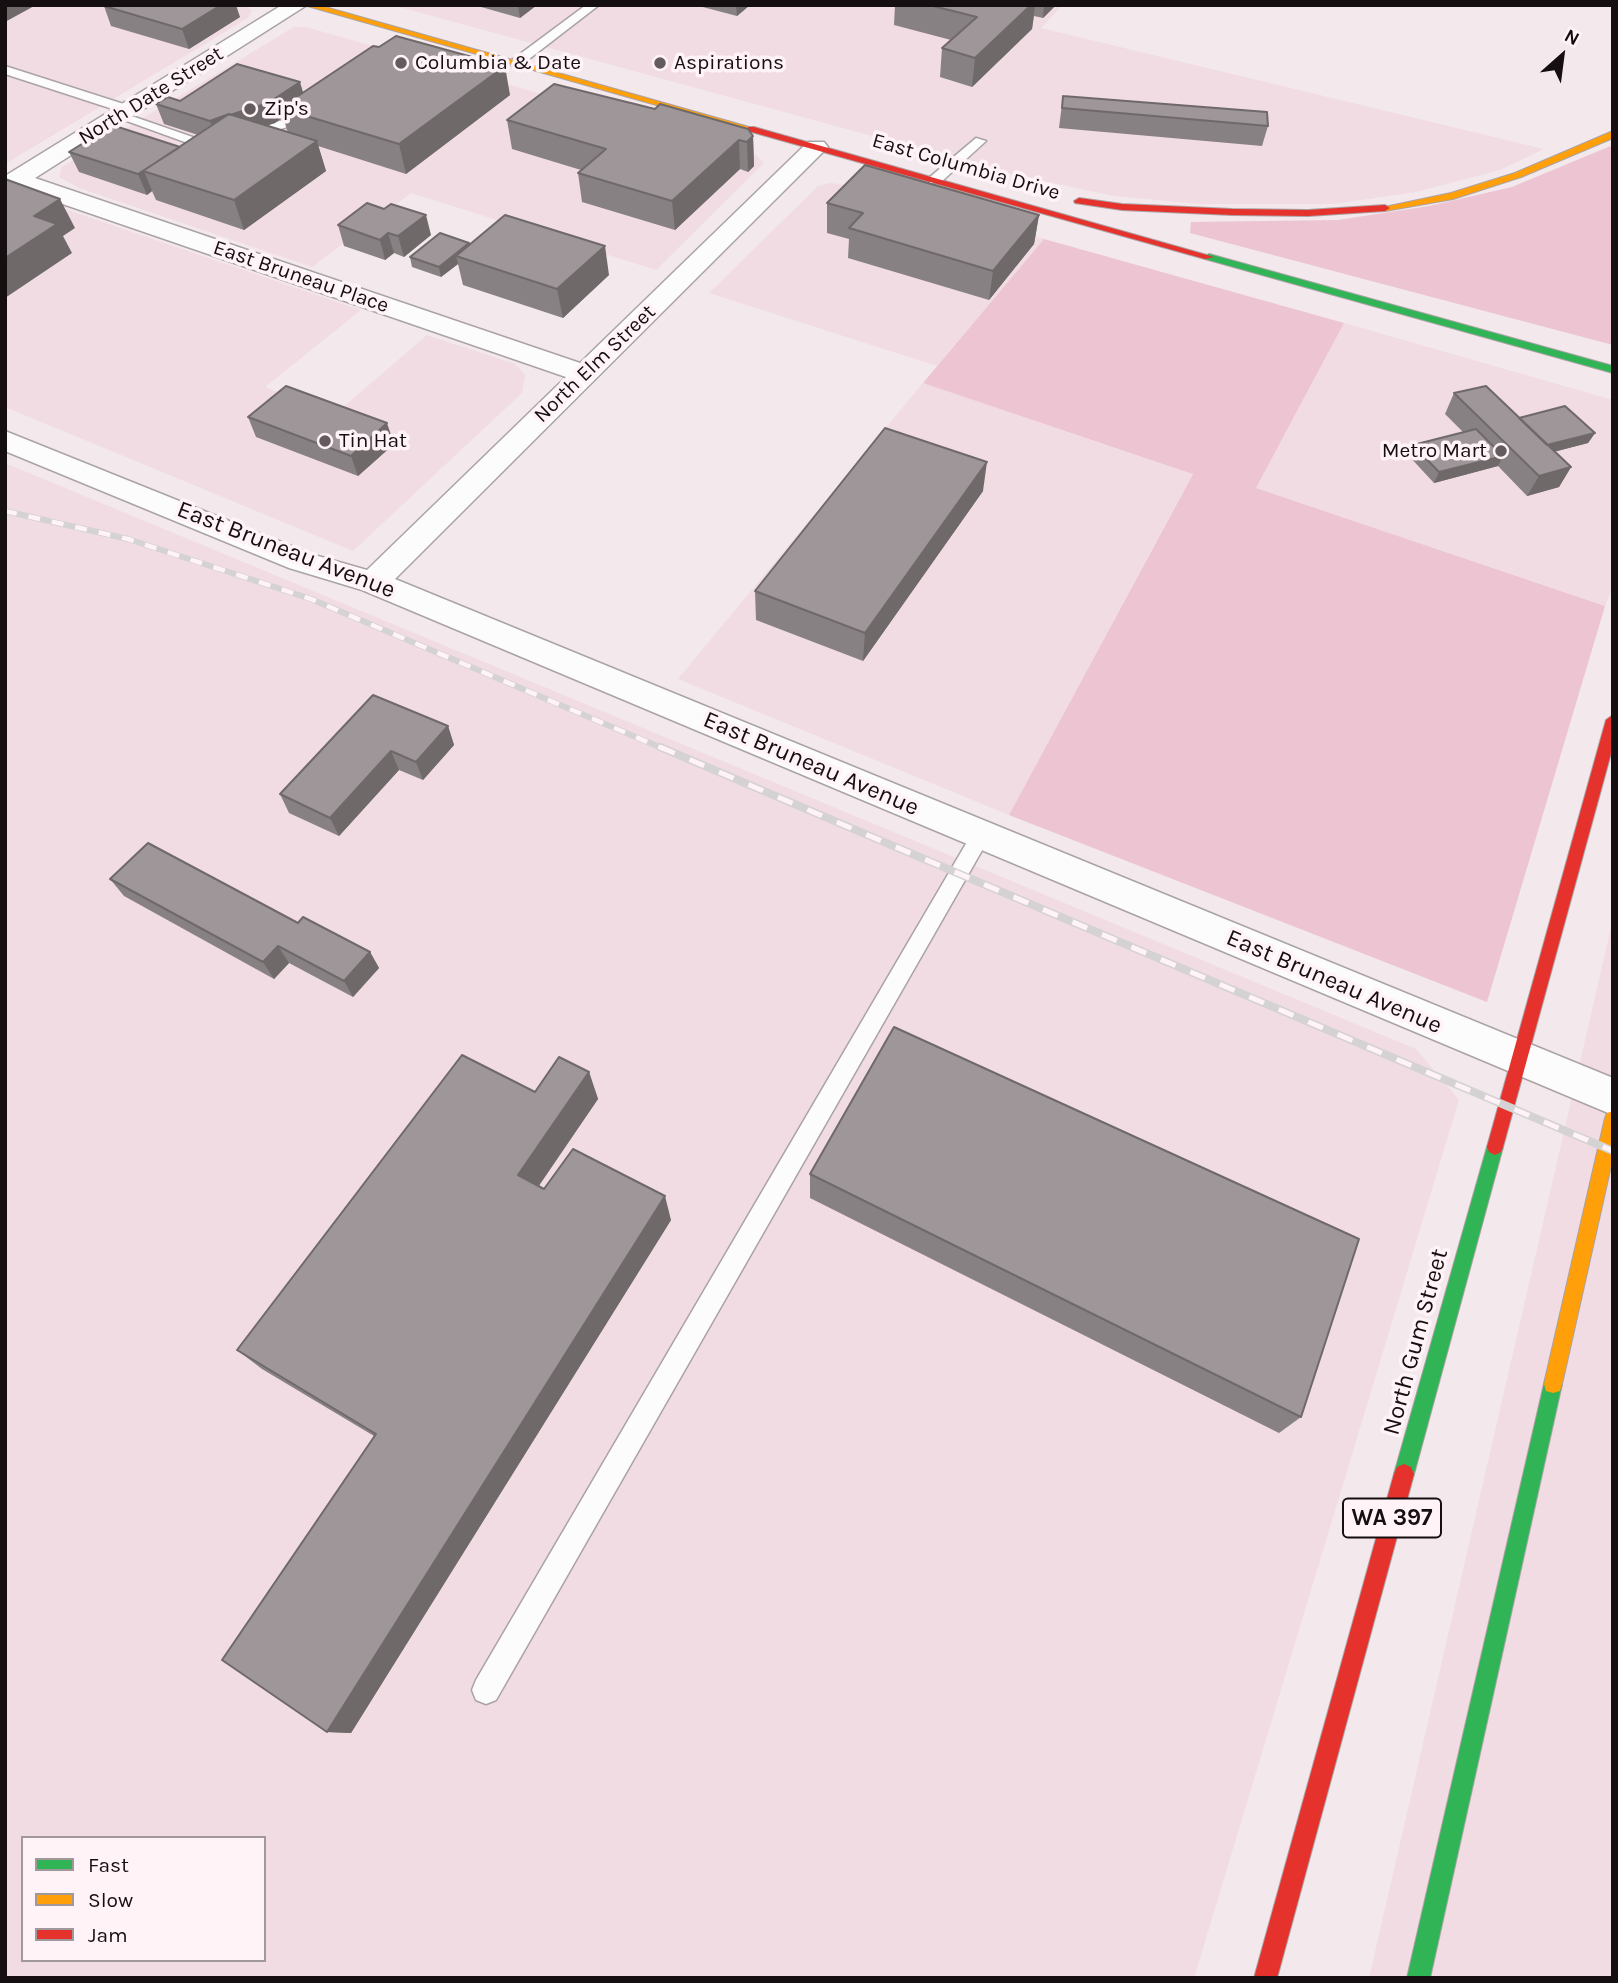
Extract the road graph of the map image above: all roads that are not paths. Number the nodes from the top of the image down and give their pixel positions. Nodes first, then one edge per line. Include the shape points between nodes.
1 (297, 5) edge
2 (308, 5) edge
3 (594, 5) edge
4 (415, 35) junction
5 (397, 47) edge
6 (516, 63) junction
7 (5, 70) edge
8 (320, 100) edge
9 (124, 113) junction
10 (1613, 134) edge
11 (980, 141) dead end
12 (816, 147) junction
13 (935, 180) junction
14 (11, 183) edge
15 (1613, 370) edge
16 (585, 374) junction
17 (5, 440) edge
18 (373, 582) junction
19 (1613, 720) edge
20 (981, 835) junction
21 (1519, 1059) junction
22 (1613, 1097) edge
23 (1613, 1118) edge
24 (486, 1690) dead end
25 (1265, 1978) edge
26 (1418, 1978) edge

1 - 9 street, North Date Street
2 - 4 main road, East Columbia Drive
3 - 6 lane
4 - 5 lane
4 - 6 main road, East Columbia Drive
6 - 12 main road, East Columbia Drive
7 - 9 lane
8 - 9 lane via 287,123 207,146
9 - 14 street, North Date Street
10 - 13 main road via 1518,175 1453,196 1394,207 1308,213 1122,207
11 - 13 lane
12 - 13 main road, East Columbia Drive
12 - 16 street, North Elm Street
13 - 15 main road, East Columbia Drive
14 - 16 street, East Bruneau Place
16 - 18 street, North Elm Street
17 - 18 street, East Bruneau Avenue via 300,561
18 - 20 street, East Bruneau Avenue
19 - 21 main road, North Gum Street / WA 397
20 - 21 street, East Bruneau Avenue
20 - 24 lane
21 - 22 street, East Bruneau Avenue
21 - 25 main road, North Gum Street / WA 397
23 - 26 main road

